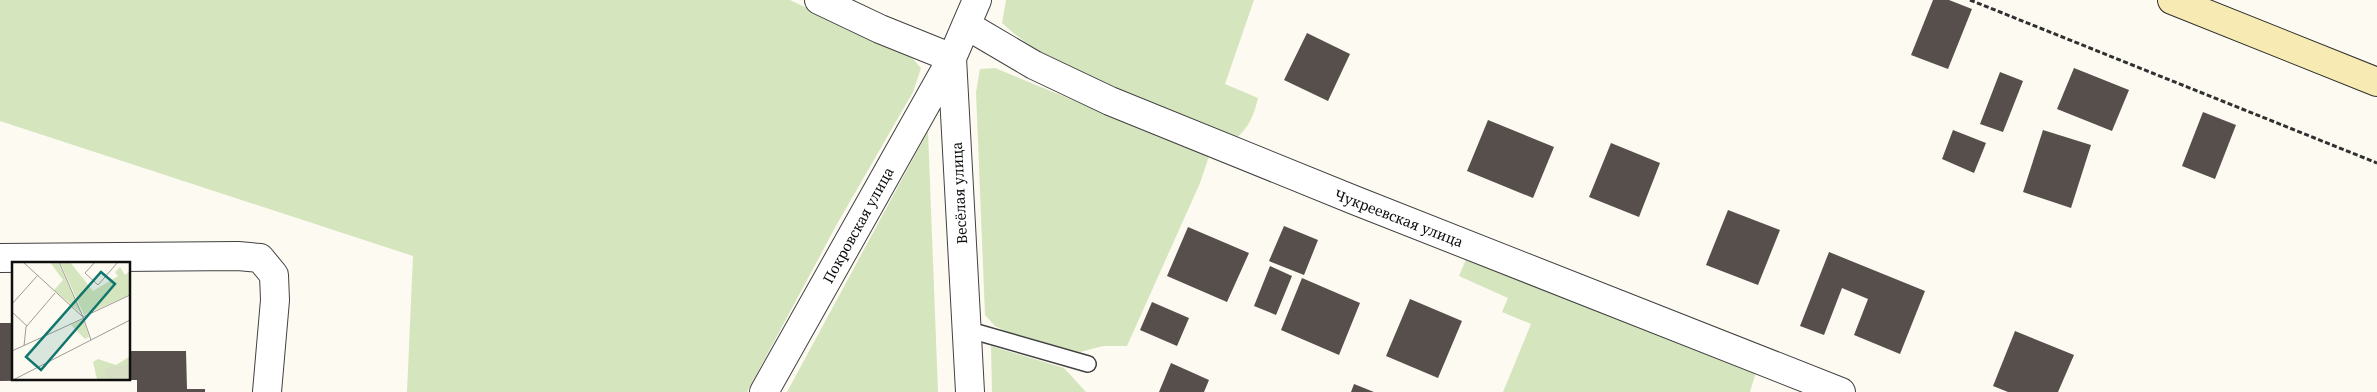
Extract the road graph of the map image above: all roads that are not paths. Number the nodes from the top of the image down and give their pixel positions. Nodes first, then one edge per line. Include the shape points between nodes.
1 (819, 0) edge
2 (976, 0) edge
3 (2172, 0) edge
4 (966, 25) junction
5 (952, 58) junction
6 (2377, 82) edge
7 (0, 258) edge
8 (966, 329) junction
9 (1088, 364) dead end
10 (267, 392) edge
11 (764, 392) edge
12 (970, 392) edge
13 (1841, 392) edge

1 - 5 street
2 - 4 street, Весёлая улица
3 - 6 main road
4 - 5 street, Весёлая улица
4 - 13 street, Чукреевская улица via 1034,66 1110,101
5 - 8 street, Весёлая улица
5 - 11 street, Покровская улица
7 - 10 street via 260,258 274,275
8 - 9 lane
8 - 12 street, Весёлая улица

